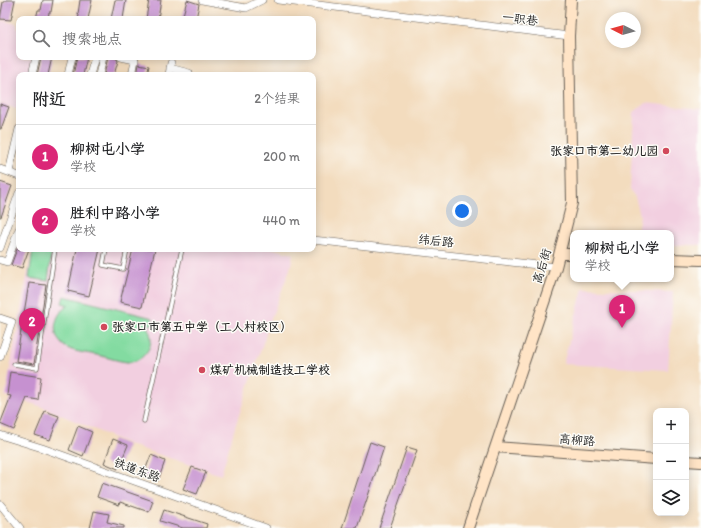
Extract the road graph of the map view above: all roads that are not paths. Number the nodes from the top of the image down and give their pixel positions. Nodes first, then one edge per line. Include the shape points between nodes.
1 (202, 0) edge
2 (262, 0) edge
3 (278, 0) edge
4 (571, 0) edge
5 (569, 36) junction
6 (35, 60) edge
7 (71, 60) edge
8 (94, 60) edge
9 (102, 60) edge
10 (135, 60) edge
11 (170, 68) edge
12 (33, 72) edge
13 (69, 72) edge
14 (91, 72) edge
15 (100, 72) edge
16 (133, 72) edge
17 (189, 72) edge
18 (16, 142) edge
19 (0, 169) edge
20 (9, 172) junction
21 (16, 175) edge
22 (16, 202) edge
23 (9, 223) junction
24 (16, 225) edge
25 (16, 238) edge
26 (316, 240) edge
27 (0, 248) edge
28 (55, 252) edge
29 (105, 252) edge
30 (126, 252) edge
31 (181, 252) edge
32 (560, 254) junction
33 (570, 254) edge
34 (674, 259) edge
35 (0, 260) edge
36 (701, 260) edge
37 (556, 267) junction
38 (0, 318) edge
39 (0, 357) edge
40 (14, 364) dead end
41 (144, 421) dead end
42 (0, 435) edge
43 (496, 447) junction
44 (653, 459) edge
45 (689, 461) edge
46 (701, 462) edge
47 (0, 504) edge
48 (20, 528) edge
49 (266, 528) edge
50 (468, 528) edge

1 - 2 street via 246,8
3 - 5 street, 一职巷
4 - 5 street, 高后街
5 - 32 street, 高后街 via 572,203
6 - 12 street
7 - 13 street
8 - 14 street
9 - 15 street
10 - 16 street
11 - 17 street
18 - 20 street
19 - 20 street
20 - 21 street
22 - 23 street
23 - 24 street
23 - 27 street
25 - 35 street via 8,262
26 - 37 street, 纬后路
28 - 40 lane via 37,368
29 - 30 lane via 103,264 123,269
31 - 41 lane
32 - 33 street
32 - 37 street, 高后街
34 - 36 street
37 - 43 street, 高后街
38 - 39 street via 12,322
42 - 49 street, 铁道东路
43 - 44 street, 高柳路
43 - 50 street, 高后街
45 - 46 street
47 - 48 street

